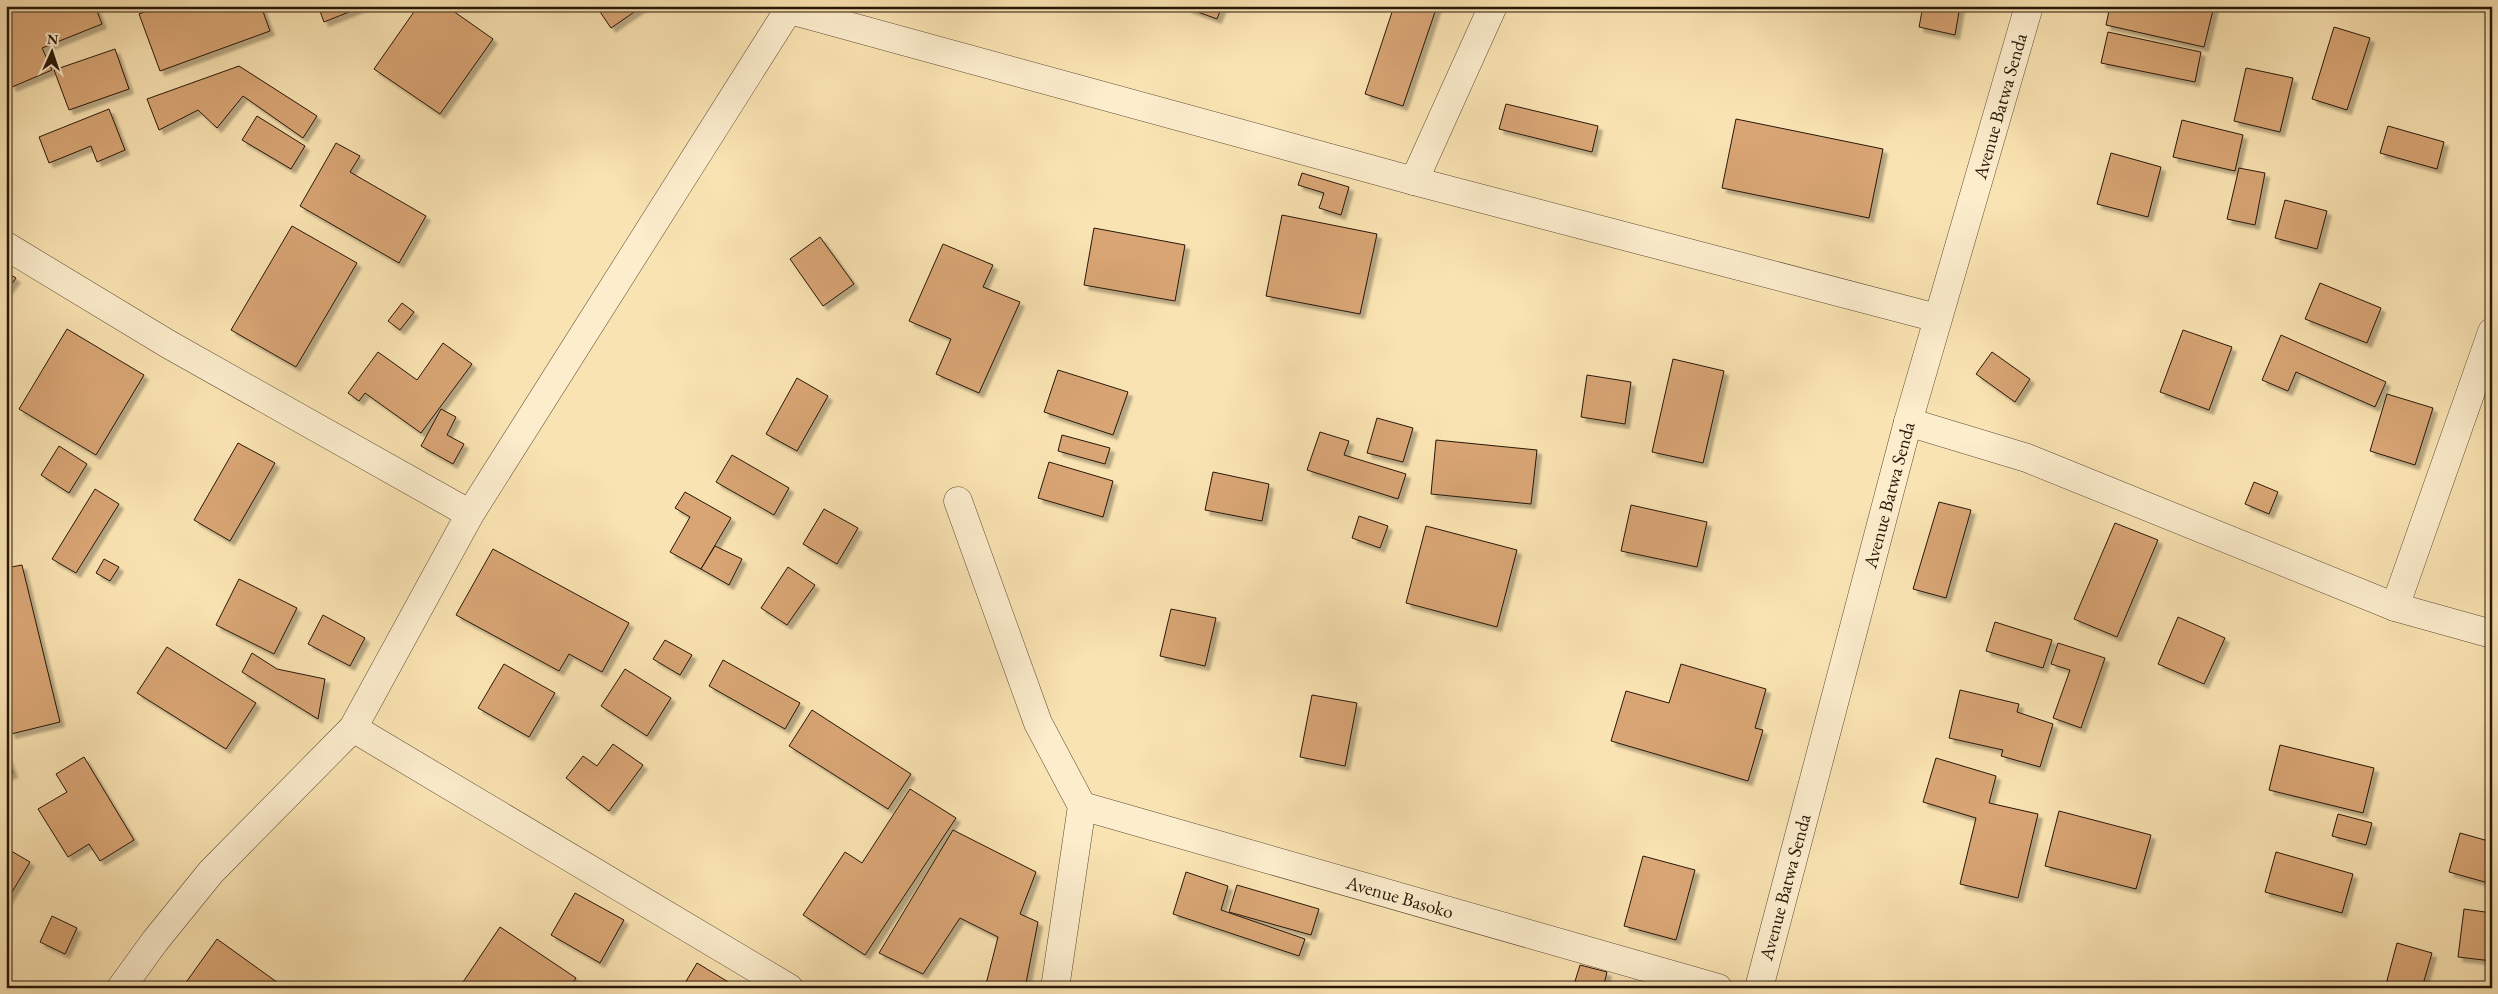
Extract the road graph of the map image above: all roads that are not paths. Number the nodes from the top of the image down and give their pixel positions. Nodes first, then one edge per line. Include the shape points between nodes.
1 (1493, 6) edge
2 (2029, 6) edge
3 (790, 8) edge
4 (1414, 181) junction
5 (6, 246) edge
6 (1937, 318) junction
7 (2492, 332) edge
8 (1908, 422) junction
9 (958, 501) dead end
10 (470, 514) junction
11 (2396, 607) junction
12 (2492, 634) edge
13 (353, 728) junction
14 (1082, 806) junction
15 (121, 988) edge
16 (789, 988) edge
17 (1055, 988) edge
18 (1718, 988) edge
19 (1759, 988) edge

1 - 4 street
2 - 6 street, Avenue Batwa Senda
3 - 4 street
3 - 10 street
4 - 6 street
5 - 10 street via 168,344
6 - 8 street, Avenue Batwa Senda
7 - 11 street
8 - 11 street via 2027,458
8 - 19 street, Avenue Batwa Senda
9 - 14 street via 1038,723
10 - 13 street
11 - 12 street
13 - 15 street via 211,872
13 - 16 street
14 - 17 street
14 - 18 street, Avenue Basoko

